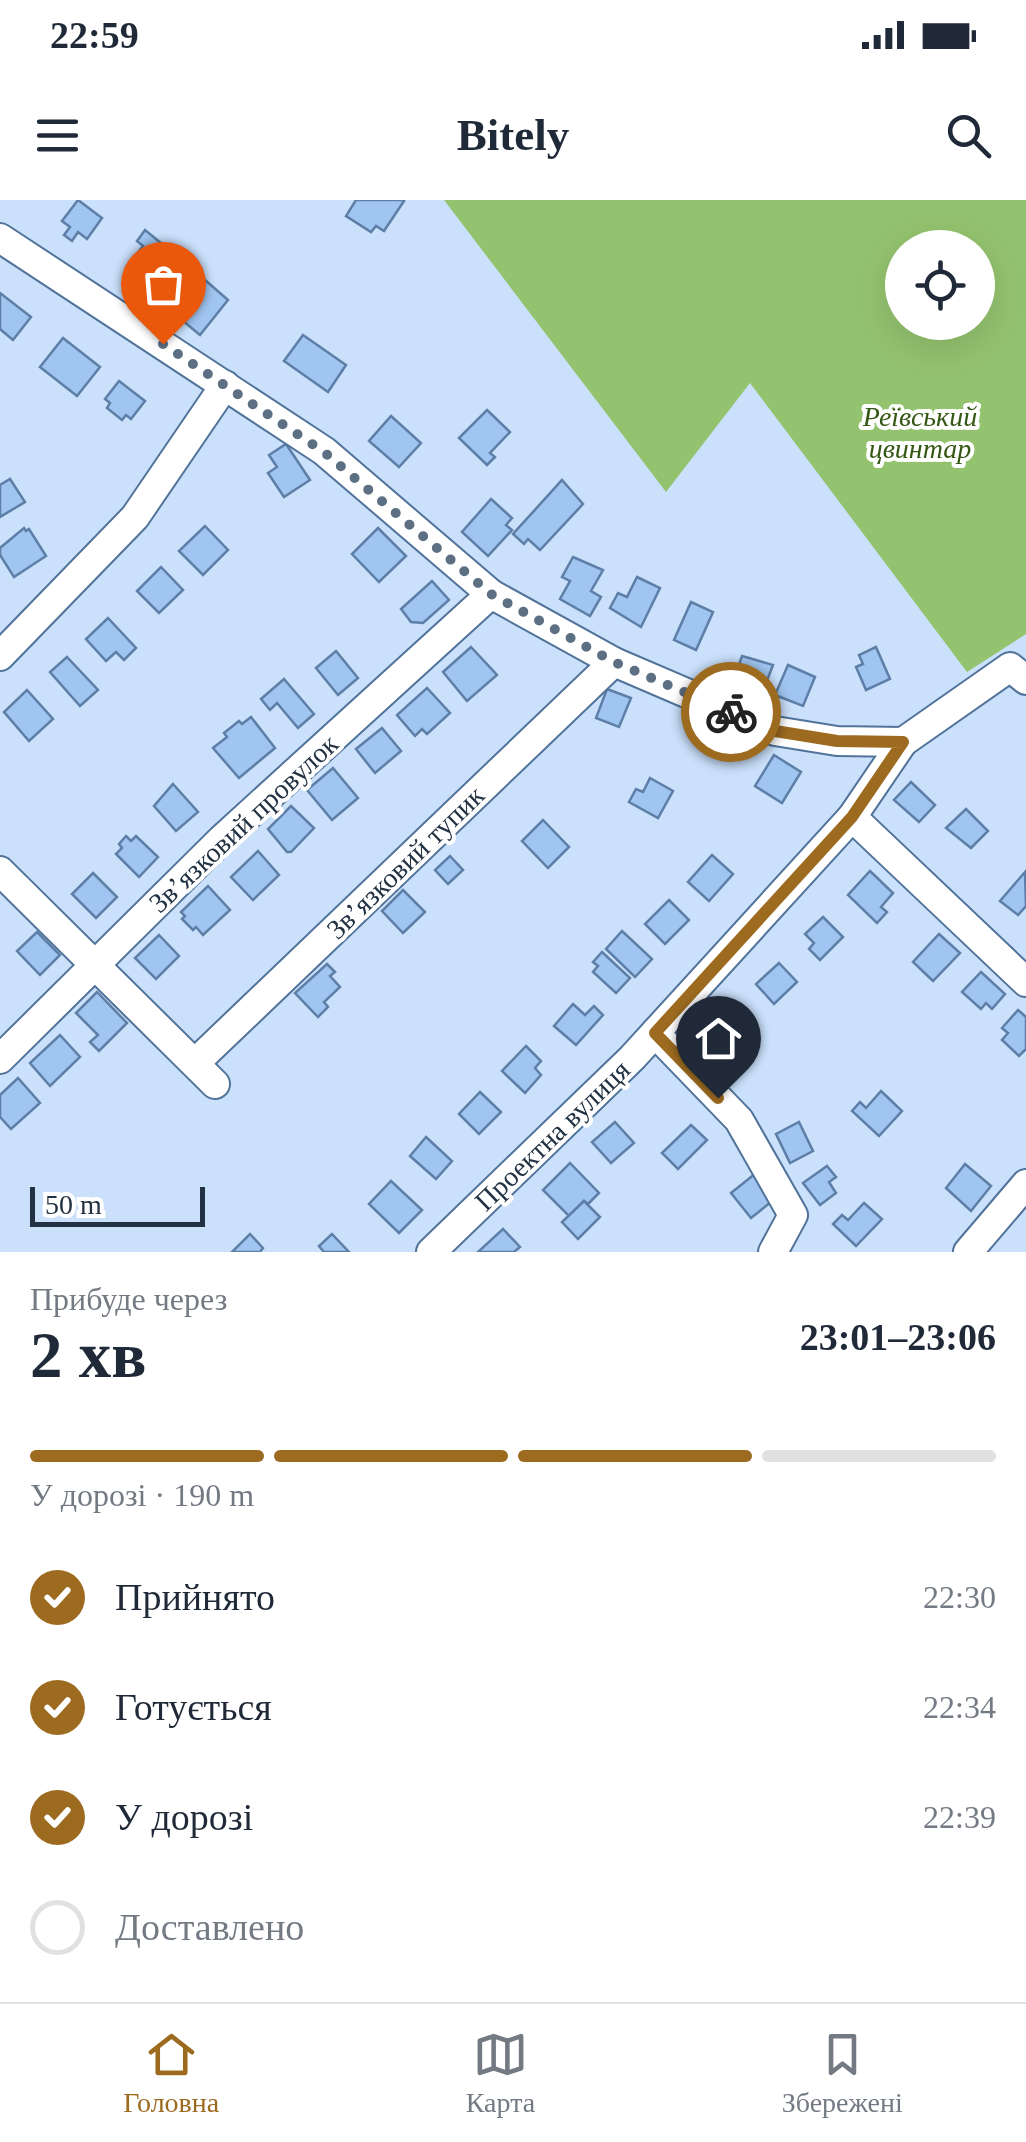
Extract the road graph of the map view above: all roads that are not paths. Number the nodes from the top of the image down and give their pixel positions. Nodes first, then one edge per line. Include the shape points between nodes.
1 (0, 238) edge
2 (225, 385) junction
3 (491, 594) junction
4 (3, 641) edge
5 (614, 662) junction
6 (1021, 666) edge
7 (903, 742) junction
8 (852, 817) junction
9 (0, 871) edge
10 (94, 966) junction
11 (1026, 982) edge
12 (655, 1033) junction
13 (0, 1059) edge
14 (195, 1062) junction
15 (215, 1084) dead end
16 (1026, 1184) edge
17 (431, 1252) edge
18 (773, 1252) edge
19 (968, 1252) edge

1 - 2 street
2 - 3 street via 324,452
2 - 4 street via 135,516
3 - 5 street
3 - 10 street, Звʼязковий провулок via 222,839
5 - 7 street via 775,731
5 - 14 street, Звʼязковий тупик
6 - 7 street
7 - 8 street, Проектна вулиця
8 - 11 street
8 - 12 street, Проектна вулиця
9 - 10 street
10 - 13 street, Звʼязковий провулок
10 - 14 street
12 - 17 street, Проектна вулиця
12 - 18 street via 740,1120 793,1215
14 - 15 street
16 - 19 street

